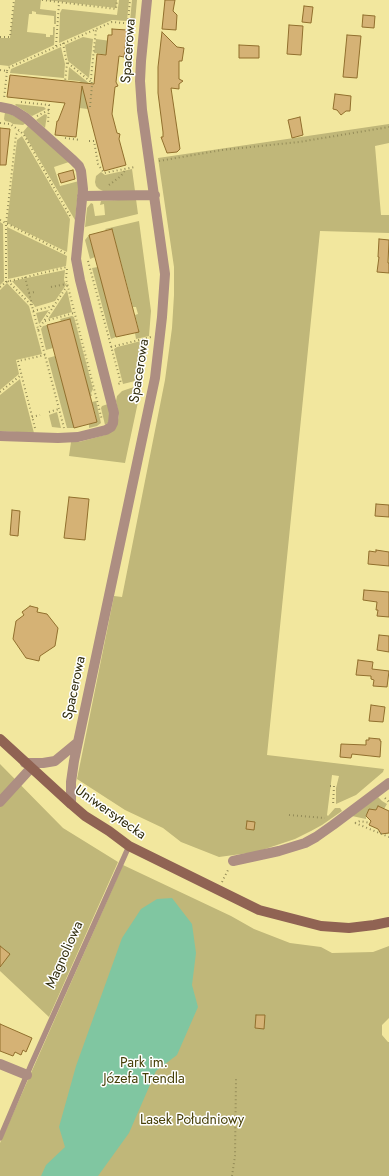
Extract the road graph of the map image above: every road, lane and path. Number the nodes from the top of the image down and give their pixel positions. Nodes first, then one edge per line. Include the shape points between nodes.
1 (14, 0) edge
2 (42, 0) edge
3 (117, 0) edge
4 (130, 0) edge
5 (147, 0) edge
6 (59, 3) junction
7 (128, 23) junction
8 (137, 24) dead end
9 (53, 25) dead end
10 (58, 26) junction
11 (96, 29) junction
12 (0, 37) edge
13 (63, 44) junction
14 (56, 46) junction
15 (67, 62) junction
16 (0, 70) edge
17 (7, 71) junction
18 (66, 81) dead end
19 (92, 82) junction
20 (0, 100) edge
21 (19, 102) dead end
22 (0, 107) edge
23 (90, 108) dead end
24 (49, 110) junction
25 (34, 117) dead end
26 (0, 123) edge
27 (23, 127) dead end
28 (389, 127) edge
29 (47, 130) dead end
30 (20, 131) junction
31 (61, 138) dead end
32 (80, 140) dead end
33 (89, 141) dead end
34 (156, 162) dead end
35 (135, 167) dead end
36 (126, 169) junction
37 (107, 188) dead end
38 (155, 195) junction
39 (82, 196) junction
40 (0, 220) edge
41 (73, 221) dead end
42 (6, 224) junction
43 (69, 248) dead end
44 (88, 260) dead end
45 (68, 261) dead end
46 (67, 267) junction
47 (25, 277) junction
48 (7, 281) junction
49 (67, 285) junction
50 (0, 287) edge
51 (51, 288) dead end
52 (35, 292) dead end
53 (29, 293) junction
54 (32, 306) junction
55 (54, 306) junction
56 (33, 311) junction
57 (74, 313) junction
58 (44, 321) junction
59 (38, 330) junction
60 (152, 337) dead end
61 (111, 347) junction
62 (45, 355) junction
63 (21, 375) junction
64 (108, 387) junction
65 (0, 392) edge
66 (59, 409) junction
67 (49, 412) dead end
68 (40, 415) dead end
69 (32, 417) junction
70 (103, 425) dead end
71 (65, 432) dead end
72 (0, 436) edge
73 (37, 436) junction
74 (0, 739) edge
75 (78, 742) junction
76 (28, 766) junction
77 (389, 783) edge
78 (330, 786) dead end
79 (0, 802) edge
80 (71, 804) junction
81 (333, 806) dead end
82 (289, 816) dead end
83 (330, 817) dead end
84 (370, 823) dead end
85 (389, 838) edge
86 (129, 846) junction
87 (233, 861) joint
88 (218, 890) junction
89 (389, 922) edge
90 (0, 1064) edge
91 (27, 1075) junction
92 (236, 1078) dead end
93 (0, 1138) edge
94 (232, 1176) edge

1 - 12 path via 10,37
2 - 6 path
3 - 6 path via 116,9
4 - 7 path
5 - 38 street, Spacerowa via 140,81
6 - 10 path
7 - 8 path
7 - 11 path via 112,22
9 - 10 path
10 - 14 path
11 - 13 path
11 - 19 path
13 - 14 path
13 - 15 path
14 - 17 path via 8,68
15 - 18 path
15 - 19 path
16 - 17 path
17 - 20 path via 4,100
19 - 23 path
21 - 24 path via 49,105
22 - 39 street via 21,114 78,166 83,178
24 - 25 path
24 - 29 path
26 - 30 path via 10,124
27 - 30 path
28 - 34 path via 298,142 222,150
30 - 41 path
30 - 42 path via 16,135
31 - 32 path
33 - 36 path via 94,141 98,164 104,173
35 - 36 path
36 - 37 path
38 - 39 street
38 - 75 street, Spacerowa via 165,274 156,368
39 - 64 street via 76,259
40 - 42 path
42 - 43 path via 69,255
42 - 48 path
44 - 61 path
45 - 46 path
46 - 47 path
46 - 49 path
47 - 48 path
47 - 53 path
48 - 50 path
48 - 54 path
49 - 51 path
49 - 55 path
49 - 57 path
52 - 53 path
53 - 54 path
54 - 56 path
55 - 56 path
55 - 58 path
56 - 59 path
57 - 58 path
57 - 70 path
58 - 59 path
59 - 62 path
60 - 61 path
61 - 64 path via 121,383
62 - 63 path via 18,361
62 - 66 path
63 - 65 path
63 - 69 path
64 - 73 street via 114,414 113,423 106,430 73,438
66 - 67 path
66 - 71 path
68 - 69 path
69 - 73 path
72 - 73 street
74 - 76 main road, Uniwersytecka
75 - 76 street, Spacerowa via 55,761
75 - 80 street, Spacerowa via 71,782
76 - 79 street
76 - 80 main road, Uniwersytecka
77 - 87 street via 333,826 305,843
78 - 81 path via 334,786
80 - 86 main road, Uniwersytecka
82 - 83 path
84 - 85 path via 355,823
86 - 88 main road, Uniwersytecka
86 - 91 lane, Magnoliowa
87 - 88 path
88 - 89 main road, Uniwersytecka via 259,910 321,926 349,928
90 - 91 street
91 - 93 lane, Magnoliowa
92 - 94 path via 235,1156

